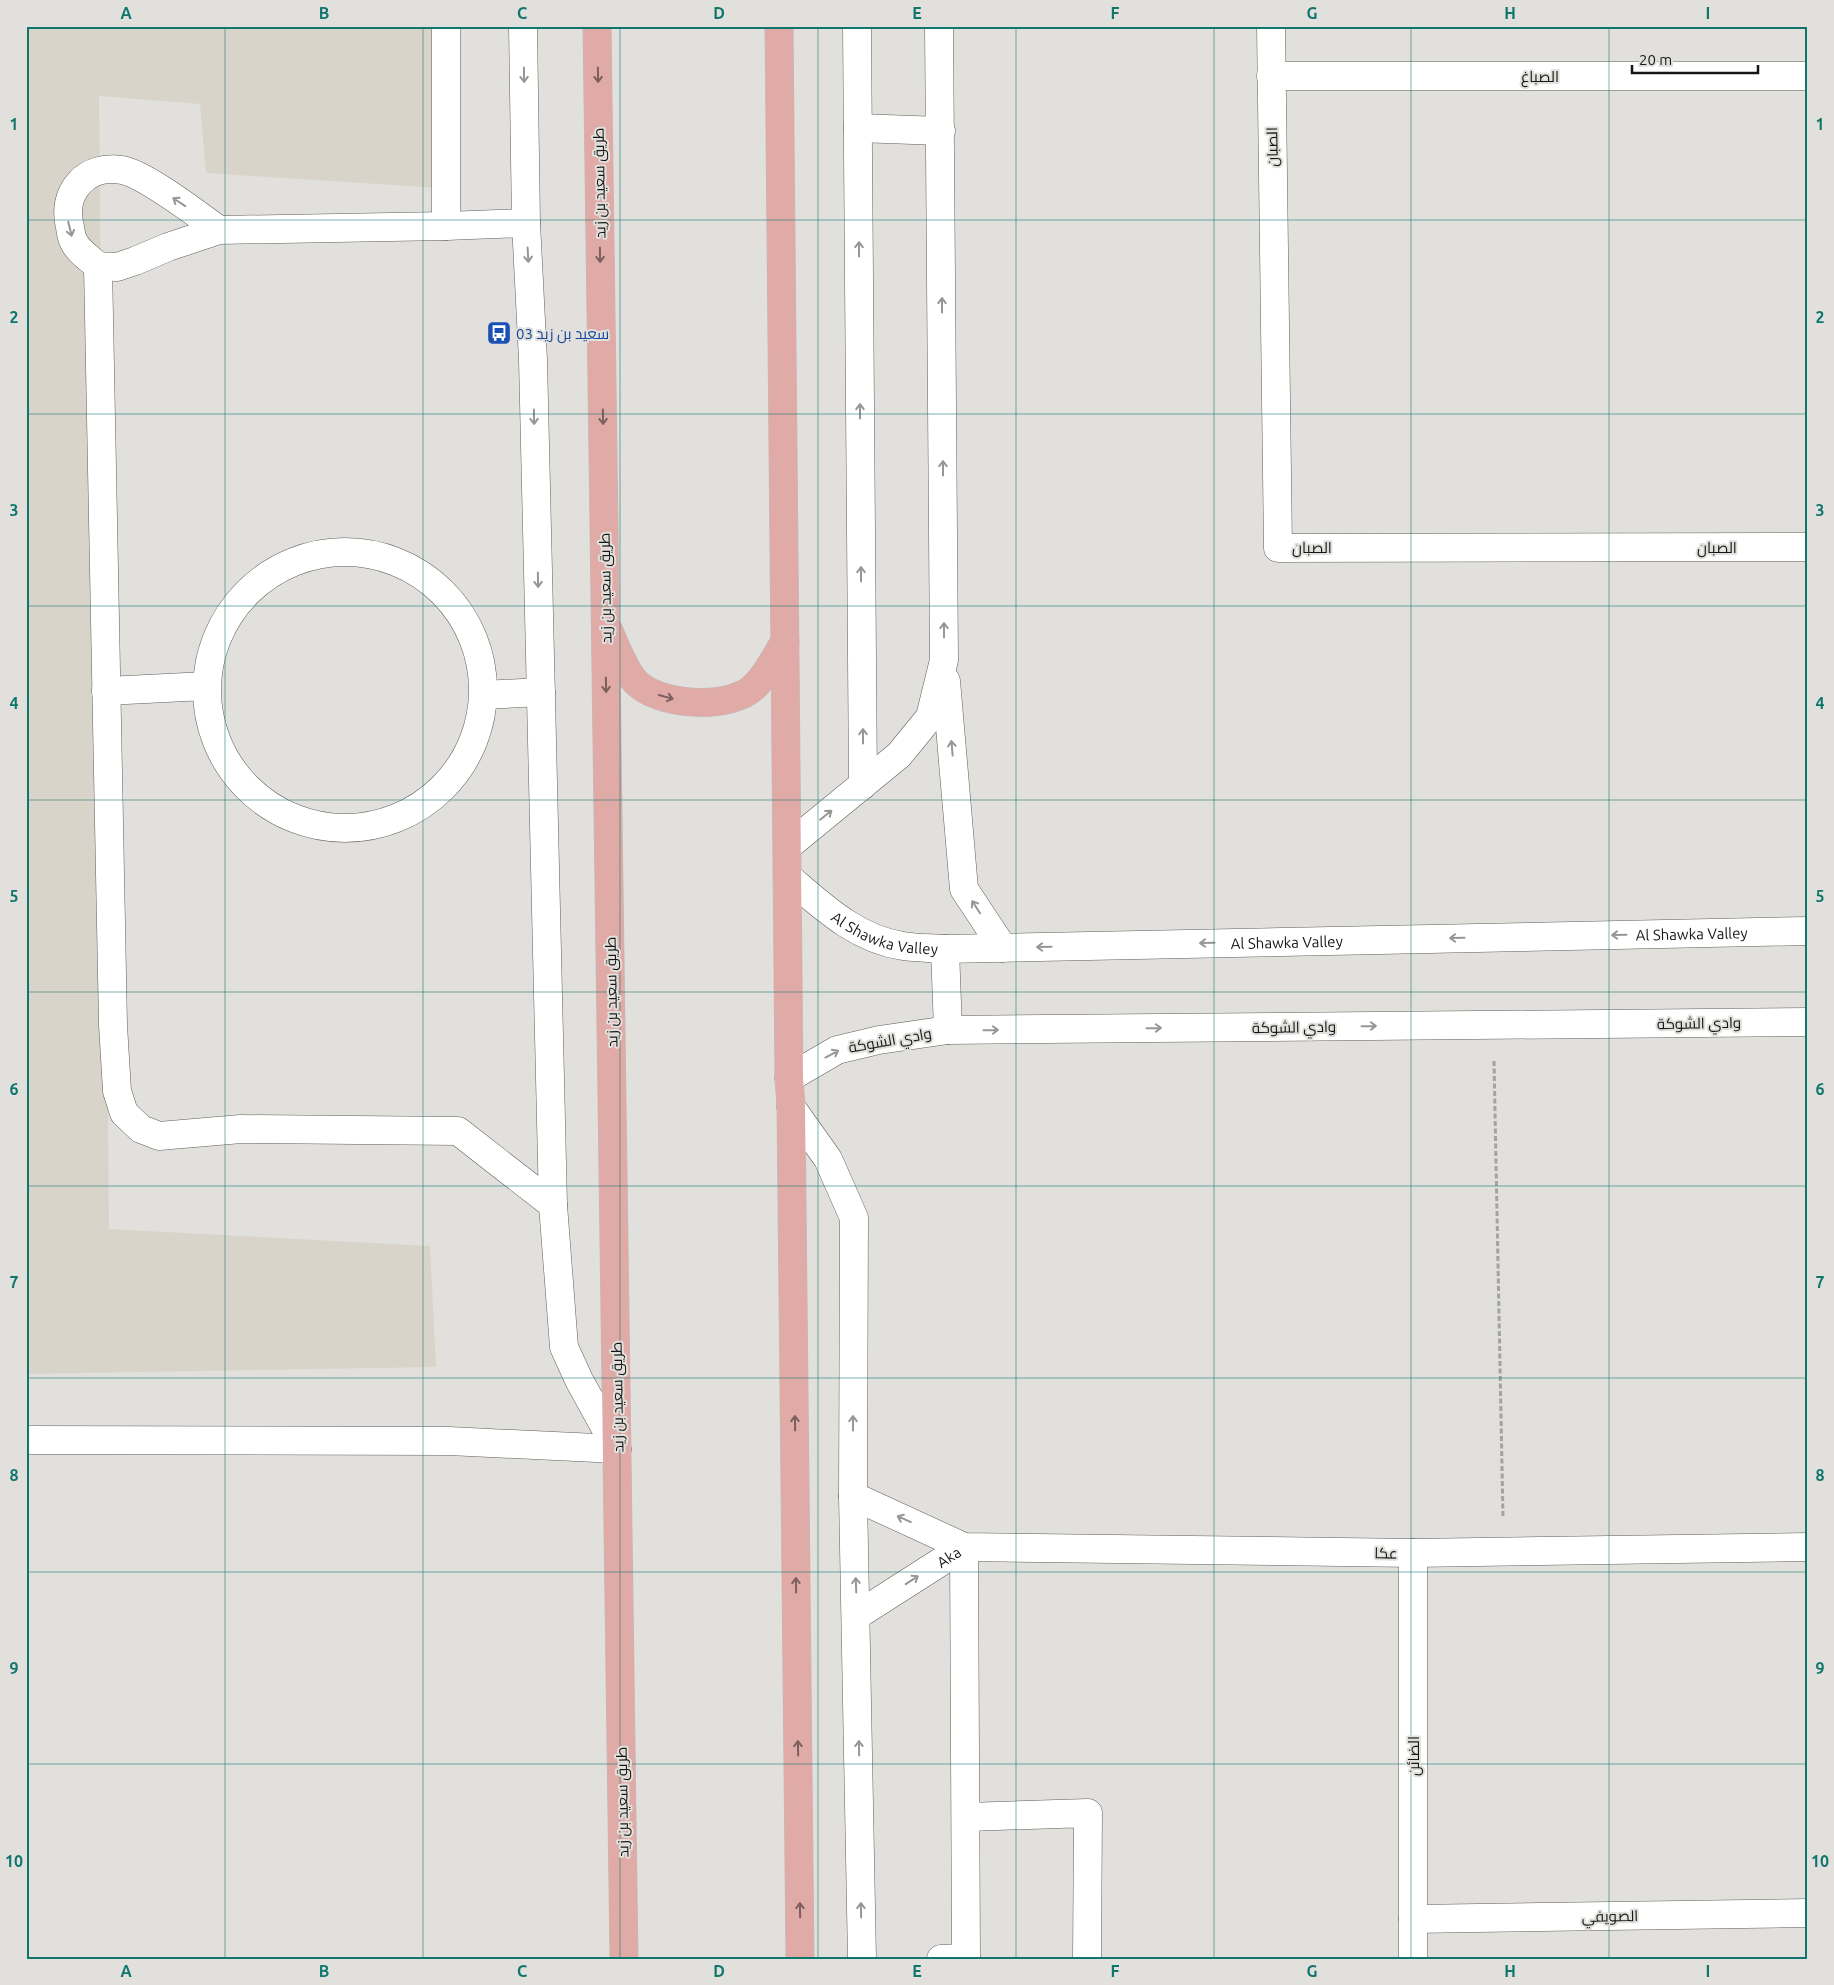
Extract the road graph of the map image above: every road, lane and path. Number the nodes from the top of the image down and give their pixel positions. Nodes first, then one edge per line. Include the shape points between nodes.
1 (446, 26) edge
2 (523, 26) edge
3 (597, 26) edge
4 (779, 26) edge
5 (857, 26) edge
6 (939, 26) edge
7 (1271, 26) edge
8 (1271, 76) junction
9 (1808, 76) edge
10 (858, 128) junction
11 (941, 131) junction
12 (526, 222) junction
13 (446, 226) junction
14 (219, 230) junction
15 (98, 266) junction
16 (1808, 547) edge
17 (605, 623) junction
18 (785, 640) junction
19 (944, 660) junction
20 (206, 686) junction
21 (106, 691) junction
22 (541, 692) junction
23 (484, 696) junction
24 (863, 785) junction
25 (788, 846) junction
26 (788, 877) junction
27 (1808, 931) edge
28 (1003, 948) junction
29 (945, 949) junction
30 (1808, 1022) edge
31 (1494, 1025) junction
32 (948, 1030) junction
33 (789, 1078) junction
34 (791, 1107) junction
35 (553, 1205) junction
36 (26, 1440) edge
37 (617, 1449) junction
38 (853, 1496) junction
39 (964, 1547) junction
40 (1808, 1548) edge
41 (1503, 1552) junction
42 (1413, 1553) junction
43 (856, 1616) junction
44 (967, 1817) junction
45 (1808, 1913) edge
46 (1413, 1919) junction
47 (958, 1958) edge
48 (624, 1959) edge
49 (800, 1959) edge
50 (862, 1959) edge
51 (1087, 1959) edge
52 (1413, 1959) edge

1 - 13 street
2 -> 12 street
3 -> 17 main road, طريق سعيد بن زيد
4 - 18 main road
5 - 10 street
6 - 11 street
7 - 8 street, الصبان
8 - 9 street, الصباغ
8 - 16 street, الصبان via 1278,548
10 - 11 street
24 -> 10 street
19 -> 11 street
12 - 13 street
12 -> 22 street via 533,360
13 - 14 street
14 - 15 street via 118,267
14 -> 15 street via 146,180 123,170 99,170 84,177 72,192 68,219 74,242
15 - 21 street
17 -> 18 main road via 620,658 638,685 659,696 682,701 710,702 738,696 754,687
17 -> 37 main road, طريق سعيد بن زيد
18 - 25 main road
19 - 24 street via 930,717 899,755
28 -> 19 street via 964,889
20 - 21 street
20 - 23 street via 209,718 219,749 237,777 266,803 300,821 339,828 378,825 414,811 445,787 466,760 479,729
20 - 23 street via 212,647 229,612 257,582 292,561 332,551 374,554 414,569 447,596 469,625 480,660
21 - 35 street via 113,1025 117,1091 124,1113 141,1129 159,1136 241,1129 458,1130
22 - 23 street
22 - 35 street
25 -> 24 street
25 - 26 main road
26 - 29 street, Al Shawka Valley via 833,916 865,935 902,946
26 - 33 main road
27 -> 28 street, Al Shawka Valley
28 - 29 street, Al Shawka Valley
29 - 32 street
30 - 31 street, وادي الشوكة
32 -> 31 street, وادي الشوكة
31 - 41 path
33 -> 32 street, وادي الشوكة via 838,1050 879,1040
33 - 34 main road
38 -> 34 street via 854,1218 828,1159
49 -> 34 main road
35 - 37 street via 564,1347
36 - 37 street via 449,1441
37 - 48 main road, طريق سعيد بن زيد
39 -> 38 street, Aka
43 -> 38 street
39 - 42 street, عكا
43 -> 39 street, Aka
39 - 44 street
40 - 41 street, عكا
41 - 42 street, عكا
42 - 46 street, الضائن
50 -> 43 street
44 - 47 street
44 - 51 street via 1088,1813
45 - 46 street, الصويفي
46 - 52 street, الضائن

